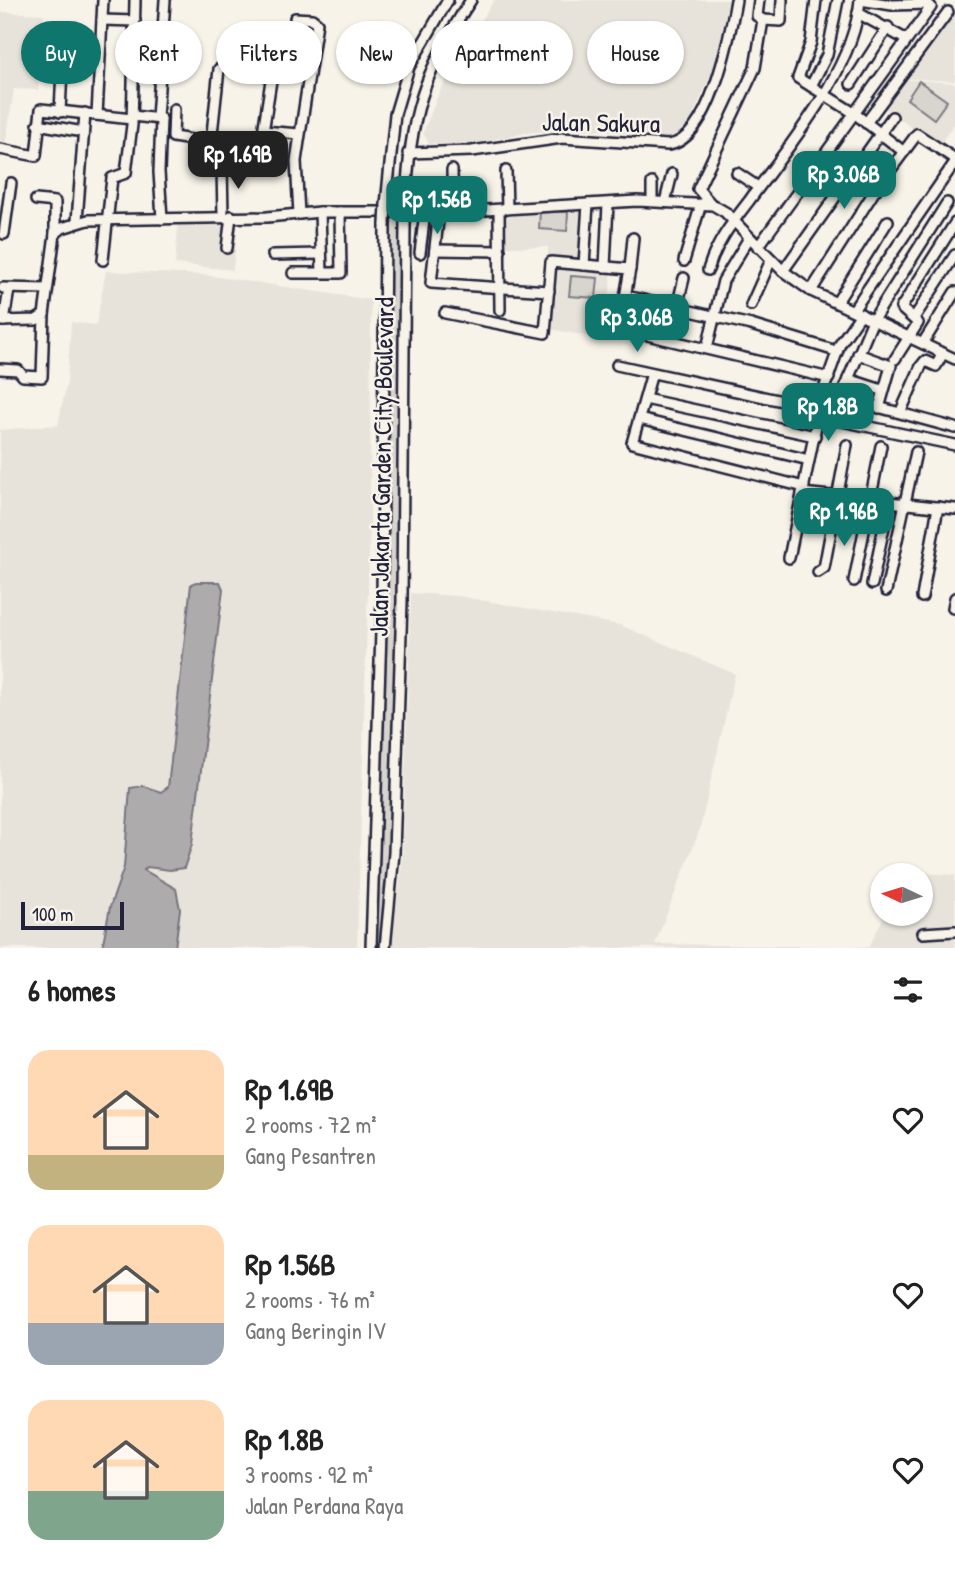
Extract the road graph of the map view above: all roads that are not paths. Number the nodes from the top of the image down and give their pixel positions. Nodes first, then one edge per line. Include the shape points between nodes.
1 (103, 0) edge
2 (135, 0) edge
3 (166, 0) edge
4 (448, 0) edge
5 (471, 0) edge
6 (736, 0) edge
7 (759, 0) edge
8 (782, 0) edge
9 (817, 0) edge
10 (838, 0) edge
11 (860, 0) edge
12 (948, 12) dead end
13 (858, 13) junction
14 (295, 18) dead end
15 (102, 20) junction
16 (763, 20) junction
17 (135, 21) joint
18 (888, 27) junction
19 (907, 40) junction
20 (61, 84) edge
21 (133, 84) edge
22 (217, 84) edge
23 (270, 84) edge
24 (852, 84) dead end
25 (811, 86) junction
26 (825, 94) junction
27 (174, 109) dead end
28 (60, 112) junction
29 (85, 113) junction
30 (854, 113) junction
31 (97, 115) junction
32 (892, 117) dead end
33 (132, 118) junction
34 (160, 118) junction
35 (173, 120) junction
36 (866, 122) junction
37 (38, 124) junction
38 (263, 131) junction
39 (83, 132) junction
40 (299, 134) junction
41 (880, 135) junction
42 (211, 143) junction
43 (0, 149) edge
44 (904, 152) junction
45 (408, 153) junction
46 (955, 161) edge
47 (222, 167) junction
48 (452, 170) dead end
49 (506, 171) dead end
50 (737, 173) dead end
51 (672, 174) dead end
52 (10, 183) dead end
53 (652, 183) dead end
54 (758, 187) junction
55 (4, 199) edge
56 (36, 200) dead end
57 (652, 201) junction
58 (666, 202) junction
59 (947, 203) dead end
60 (588, 204) junction
61 (608, 204) junction
62 (701, 204) junction
63 (713, 205) junction
64 (503, 209) junction
65 (320, 212) junction
66 (340, 212) junction
67 (425, 212) junction
68 (439, 212) junction
69 (453, 212) junction
70 (299, 214) junction
71 (227, 216) junction
72 (162, 219) junction
73 (106, 221) junction
74 (733, 221) junction
75 (888, 221) dead end
76 (77, 222) junction
77 (955, 223) edge
78 (4, 234) dead end
79 (55, 234) junction
80 (748, 237) junction
81 (633, 238) dead end
82 (758, 247) junction
83 (227, 248) dead end
84 (435, 250) junction
85 (500, 251) junction
86 (421, 253) dead end
87 (321, 254) junction
88 (273, 255) dead end
89 (955, 255) edge
90 (103, 260) dead end
91 (771, 260) junction
92 (684, 261) dead end
93 (584, 265) junction
94 (605, 267) junction
95 (631, 269) junction
96 (708, 270) dead end
97 (783, 271) junction
98 (293, 273) dead end
99 (322, 273) junction
100 (684, 278) dead end
101 (47, 289) junction
102 (501, 289) junction
103 (549, 291) junction
104 (811, 291) junction
105 (955, 292) edge
106 (626, 296) junction
107 (837, 302) junction
108 (751, 304) dead end
109 (677, 307) junction
110 (500, 310) dead end
111 (858, 312) junction
112 (445, 313) dead end
113 (44, 315) junction
114 (714, 316) junction
115 (914, 318) junction
116 (873, 320) junction
117 (2, 321) edge
118 (910, 335) junction
119 (923, 343) junction
120 (707, 348) junction
121 (836, 351) junction
122 (943, 353) junction
123 (858, 354) junction
124 (895, 359) dead end
125 (955, 359) edge
126 (617, 365) dead end
127 (0, 369) edge
128 (652, 373) junction
129 (829, 378) junction
130 (848, 379) junction
131 (882, 390) junction
132 (824, 392) junction
133 (841, 396) junction
134 (645, 398) junction
135 (879, 408) junction
136 (901, 411) junction
137 (819, 412) junction
138 (639, 419) junction
139 (954, 426) edge
140 (815, 436) junction
141 (955, 444) edge
142 (847, 446) dead end
143 (881, 446) dead end
144 (916, 452) dead end
145 (809, 460) junction
146 (803, 490) junction
147 (839, 497) junction
148 (871, 500) junction
149 (888, 503) junction
150 (906, 504) junction
151 (938, 507) junction
152 (955, 509) edge
153 (789, 558) dead end
154 (818, 572) dead end
155 (854, 581) dead end
156 (872, 584) dead end
157 (886, 590) dead end
158 (922, 597) dead end
159 (955, 598) edge
160 (953, 608) dead end
161 (382, 625) junction
162 (401, 627) junction
163 (375, 852) junction
164 (394, 853) junction
165 (955, 931) edge
166 (923, 933) dead end
167 (371, 948) edge
168 (385, 948) edge

1 - 15 street
2 - 17 street
3 - 34 street
4 - 161 street, Jalan Jakarta Garden City Boulevard, bridge via 409,67 395,114 385,223
5 - 45 street, Jalan Jakarta Garden City Boulevard via 428,76
6 - 45 street, Jalan Sakura via 718,74 696,125 681,142 562,138 472,151
7 - 16 street via 758,17
8 - 16 street via 781,21
9 - 25 street via 811,42 797,76
10 - 25 street via 827,55
11 - 13 street
11 - 19 street via 930,5
12 - 36 street
13 - 18 street
13 - 26 street via 844,57
14 - 40 street via 317,23
15 - 17 street
15 - 31 street
16 - 63 street via 755,68 698,189
18 - 19 street
18 - 24 street
19 - 30 street
20 - 28 street
21 - 33 street
22 - 42 street
23 - 38 street
25 - 26 street
26 - 30 street
26 - 54 street
27 - 35 street
28 - 29 street
28 - 37 street via 40,110
29 - 31 street
29 - 39 street
30 - 36 street
30 - 82 street
31 - 33 street
32 - 41 street
33 - 34 street
33 - 73 street via 126,171 113,177
34 - 35 street
34 - 72 street
35 - 42 street via 174,138
36 - 41 street
37 - 39 street
37 - 43 street via 36,156
38 - 40 street
38 - 47 street via 258,165
39 - 76 street
40 - 70 street
41 - 44 street
41 - 97 street
42 - 47 street via 211,166
44 - 46 street via 917,134
44 - 104 street
45 - 162 street, Jalan Jakarta Garden City Boulevard, bridge
46 - 111 street
47 - 71 street
48 - 69 street
49 - 64 street
50 - 54 street
51 - 58 street
52 - 55 street
53 - 57 street
54 - 74 street
55 - 78 street
56 - 79 street via 55,202
57 - 58 street
57 - 61 street
58 - 62 street
59 - 116 street
60 - 61 street
60 - 64 street
60 - 93 street
61 - 94 street
62 - 63 street
62 - 92 street
63 - 74 street
64 - 69 street
64 - 85 street
65 - 66 street
65 - 70 street
65 - 87 street
66 - 67 street
66 - 99 street via 342,271
67 - 68 street
67 - 86 street
68 - 69 street
68 - 84 street
70 - 71 street
71 - 72 street
71 - 83 street
72 - 73 street
73 - 76 street
73 - 90 street
74 - 80 street
74 - 96 street
75 - 107 street
76 - 79 street
77 - 115 street via 901,308
79 - 101 street
80 - 82 street
80 - 114 street via 723,281
81 - 95 street
82 - 91 street
84 - 85 street
84 - 102 street via 431,283
85 - 102 street
87 - 88 street
87 - 99 street
89 - 115 street
91 - 97 street
91 - 108 street
93 - 94 street
93 - 103 street via 551,262
94 - 95 street
95 - 106 street
97 - 104 street
98 - 99 street
100 - 109 street
101 - 113 street
101 - 117 street via 6,288
102 - 103 street
102 - 110 street
103 - 112 street via 546,332
104 - 107 street
105 - 119 street
106 - 109 street
106 - 120 street via 622,330
107 - 111 street
109 - 114 street
111 - 116 street
111 - 121 street
113 - 117 street via 36,320
113 - 127 street via 42,377
114 - 120 street
114 - 121 street
115 - 118 street via 918,323
116 - 118 street
116 - 123 street
118 - 119 street
118 - 124 street
119 - 122 street
120 - 129 street
121 - 129 street
122 - 125 street
122 - 136 street via 936,366 925,361 921,366
123 - 130 street
123 - 131 street via 891,366
126 - 128 street
128 - 134 street
128 - 137 street
129 - 132 street
130 - 131 street
130 - 133 street
131 - 135 street
132 - 133 street
132 - 137 street
133 - 135 street
134 - 138 street
134 - 140 street
135 - 136 street
136 - 139 street
137 - 140 street
137 - 141 street
138 - 145 street
138 - 146 street via 631,442
140 - 145 street
142 - 147 street
143 - 148 street
144 - 150 street
145 - 146 street
146 - 147 street
146 - 153 street
147 - 148 street
147 - 154 street via 824,568
148 - 149 street
148 - 155 street
149 - 150 street
149 - 156 street
150 - 151 street
150 - 157 street
151 - 152 street
151 - 158 street
159 - 160 street
161 - 162 street
161 - 163 street, Jalan Jakarta Garden City Boulevard
162 - 164 street, Jalan Jakarta Garden City Boulevard
163 - 164 street
163 - 167 street, Jalan Jakarta Garden City Boulevard
164 - 168 street, Jalan Jakarta Garden City Boulevard
165 - 166 street

